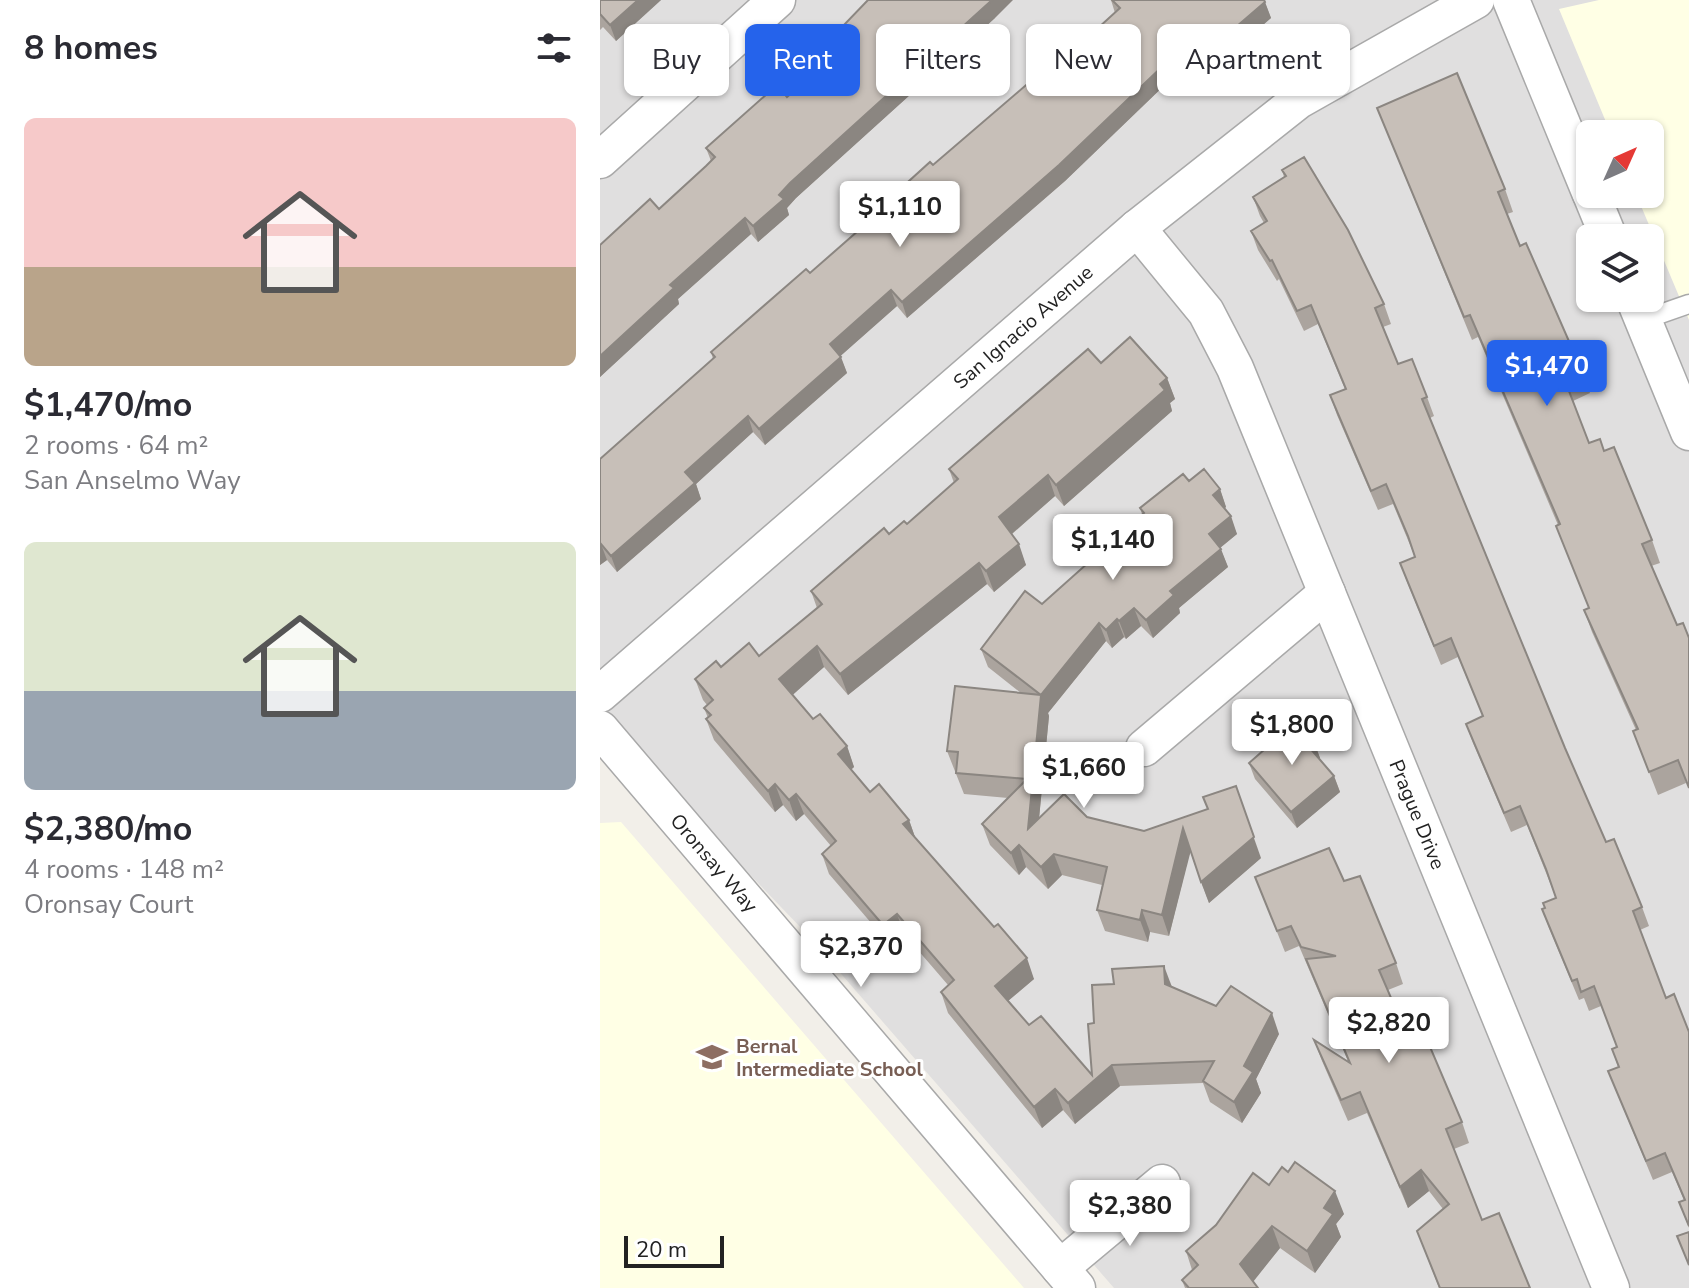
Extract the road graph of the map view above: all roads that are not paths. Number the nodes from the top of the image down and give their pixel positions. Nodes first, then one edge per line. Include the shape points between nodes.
1 (777, 0) edge
2 (1476, 0) edge
3 (1511, 0) edge
4 (1576, 159) edge
5 (600, 160) edge
6 (1137, 228) junction
7 (1689, 304) edge
8 (1664, 306) edge
9 (1640, 312) edge
10 (1689, 432) edge
11 (1327, 593) junction
12 (600, 694) edge
13 (600, 729) edge
14 (1144, 748) dead end
15 (1162, 1183) dead end
16 (1069, 1278) edge
17 (1611, 1288) edge

1 - 5 street
2 - 6 street, San Ignacio Avenue via 1299,100
3 - 4 street
6 - 11 street, Prague Drive via 1206,312 1235,368
6 - 12 street, San Ignacio Avenue
7 - 8 lane
9 - 10 street
11 - 14 street
11 - 17 street, Prague Drive
13 - 16 street, Oronsay Way
15 - 16 street

